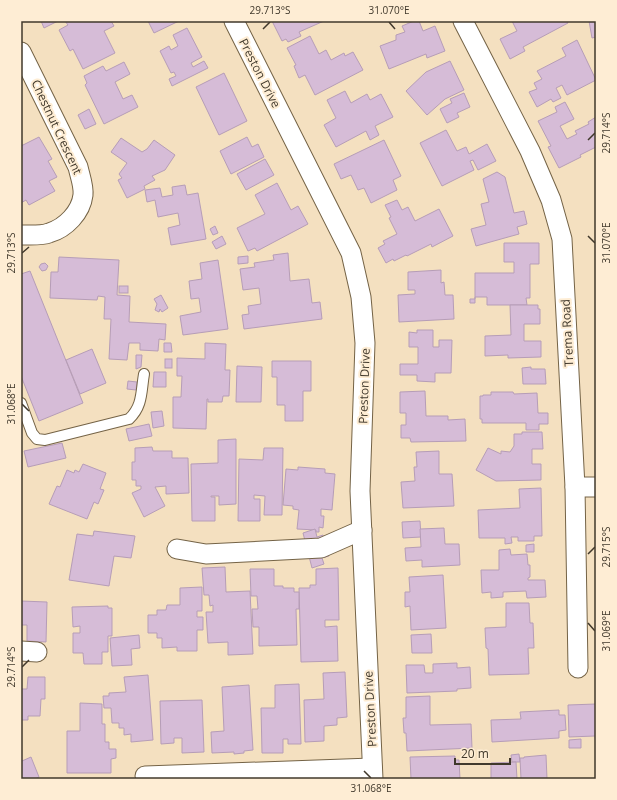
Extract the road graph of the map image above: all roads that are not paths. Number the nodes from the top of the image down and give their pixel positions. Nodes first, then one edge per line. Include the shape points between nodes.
1 (234, 21) edge
2 (463, 21) edge
3 (21, 52) edge
4 (21, 235) edge
5 (144, 374) dead end
6 (21, 403) edge
7 (575, 487) junction
8 (596, 487) edge
9 (362, 530) junction
10 (176, 549) dead end
11 (578, 668) dead end
12 (373, 774) edge
13 (145, 776) dead end

1 - 9 street, Preston Drive via 351,253 361,297 366,343 360,491
2 - 7 street, Trema Road via 530,151 551,200 562,239
3 - 4 street, Chestnut Crescent via 78,167 83,194 80,206 72,219 61,227 49,233
5 - 6 lane via 139,407 129,419 45,440 37,439 32,433
7 - 8 street
7 - 11 street, Trema Road
9 - 10 street via 321,548 206,554
9 - 12 street, Preston Drive
12 - 13 street

